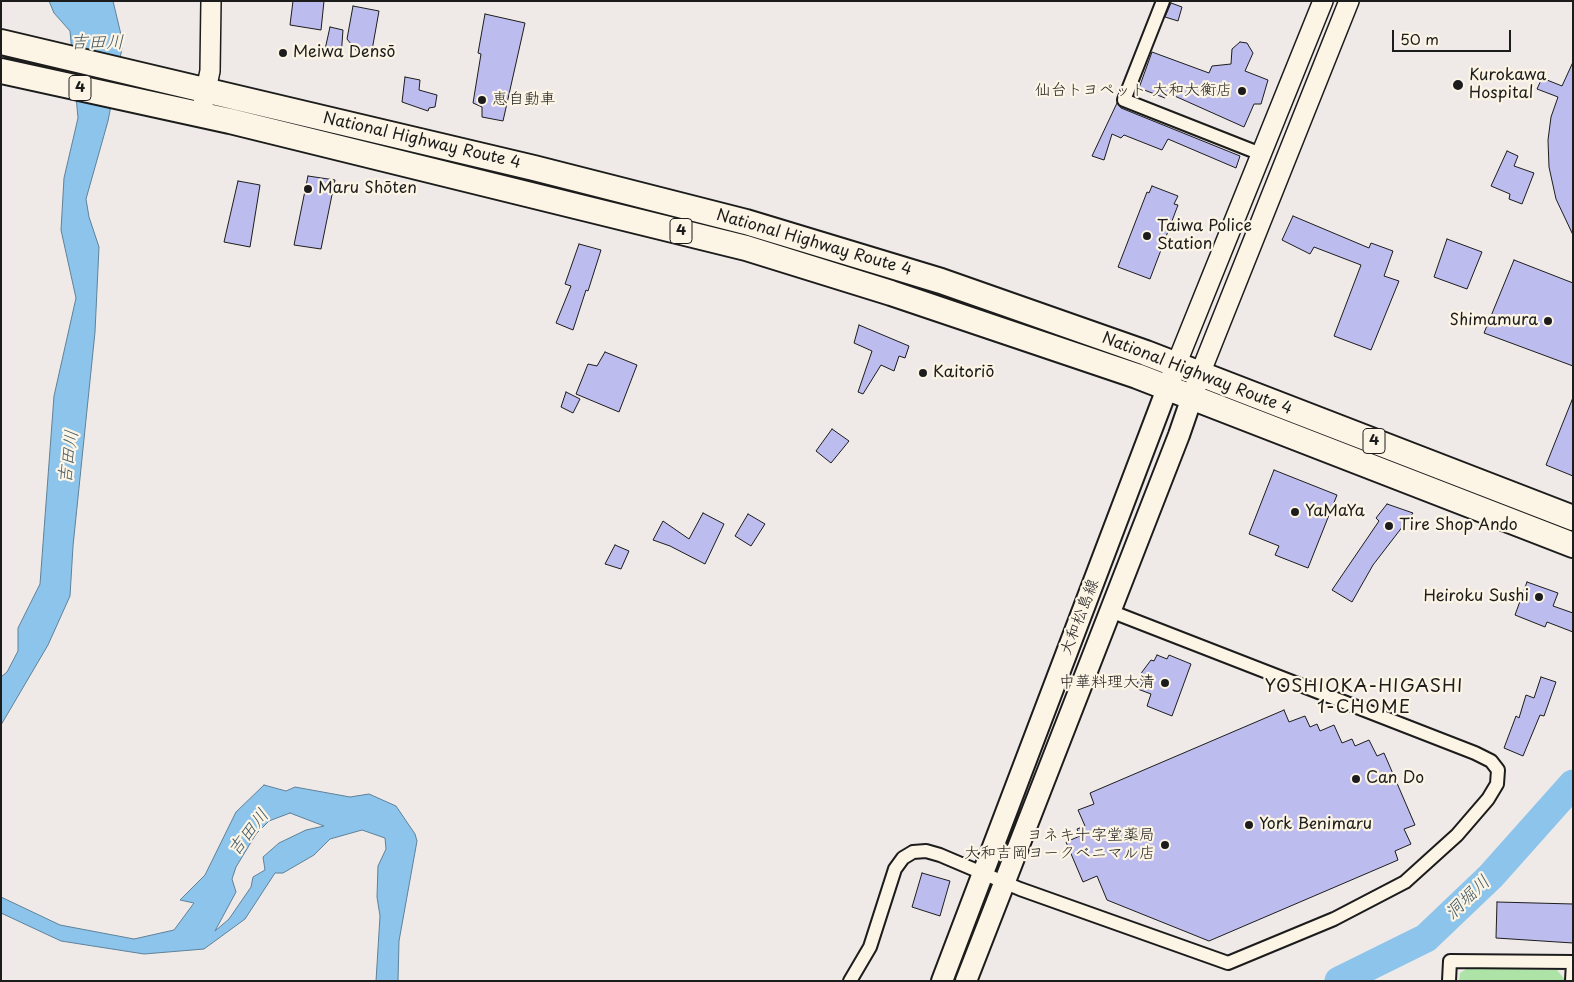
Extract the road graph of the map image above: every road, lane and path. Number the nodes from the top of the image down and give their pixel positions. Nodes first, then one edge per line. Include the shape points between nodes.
1 (211, 1) edge
2 (1163, 1) edge
3 (1323, 1) edge
4 (1349, 1) edge
5 (1, 42) edge
6 (1, 71) edge
7 (206, 89) junction
8 (201, 116) junction
9 (1261, 154) junction
10 (1176, 365) junction
11 (1200, 374) junction
12 (1167, 388) junction
13 (1192, 398) junction
14 (1573, 518) edge
15 (1573, 545) edge
16 (1110, 610) junction
17 (982, 873) junction
18 (1005, 883) junction
19 (850, 981) edge
20 (942, 981) edge
21 (966, 981) edge
22 (1449, 981) edge
23 (1572, 981) edge

1 - 7 street via 210,71
2 - 9 street via 1124,100
3 - 9 street
4 - 11 street
5 - 7 highway, National Highway Route 4 / 4
6 - 8 highway, National Highway Route 4 / 4
7 - 8 street
7 - 10 highway, National Highway Route 4 / 4 via 746,222 941,281
8 - 12 highway, National Highway Route 4 / 4 via 746,248 891,293
9 - 10 street
10 - 11 highway, National Highway Route 4 / 4
10 - 12 main road, 大和松島線
11 - 13 main road, 大和松島線
11 - 14 highway, National Highway Route 4 / 4
12 - 13 highway, National Highway Route 4 / 4
12 - 17 main road, 大和松島線
13 - 15 highway, National Highway Route 4 / 4
13 - 16 main road, 大和松島線
16 - 18 main road, 大和松島線
16 - 18 street via 1475,753 1491,761 1498,770 1497,784 1457,835 1408,886 1228,963
17 - 18 street
17 - 19 street via 926,851 913,852 903,858 895,869 870,948
17 - 20 main road, 大和松島線
18 - 21 main road, 大和松島線
22 - 23 street via 1450,961 1573,962

